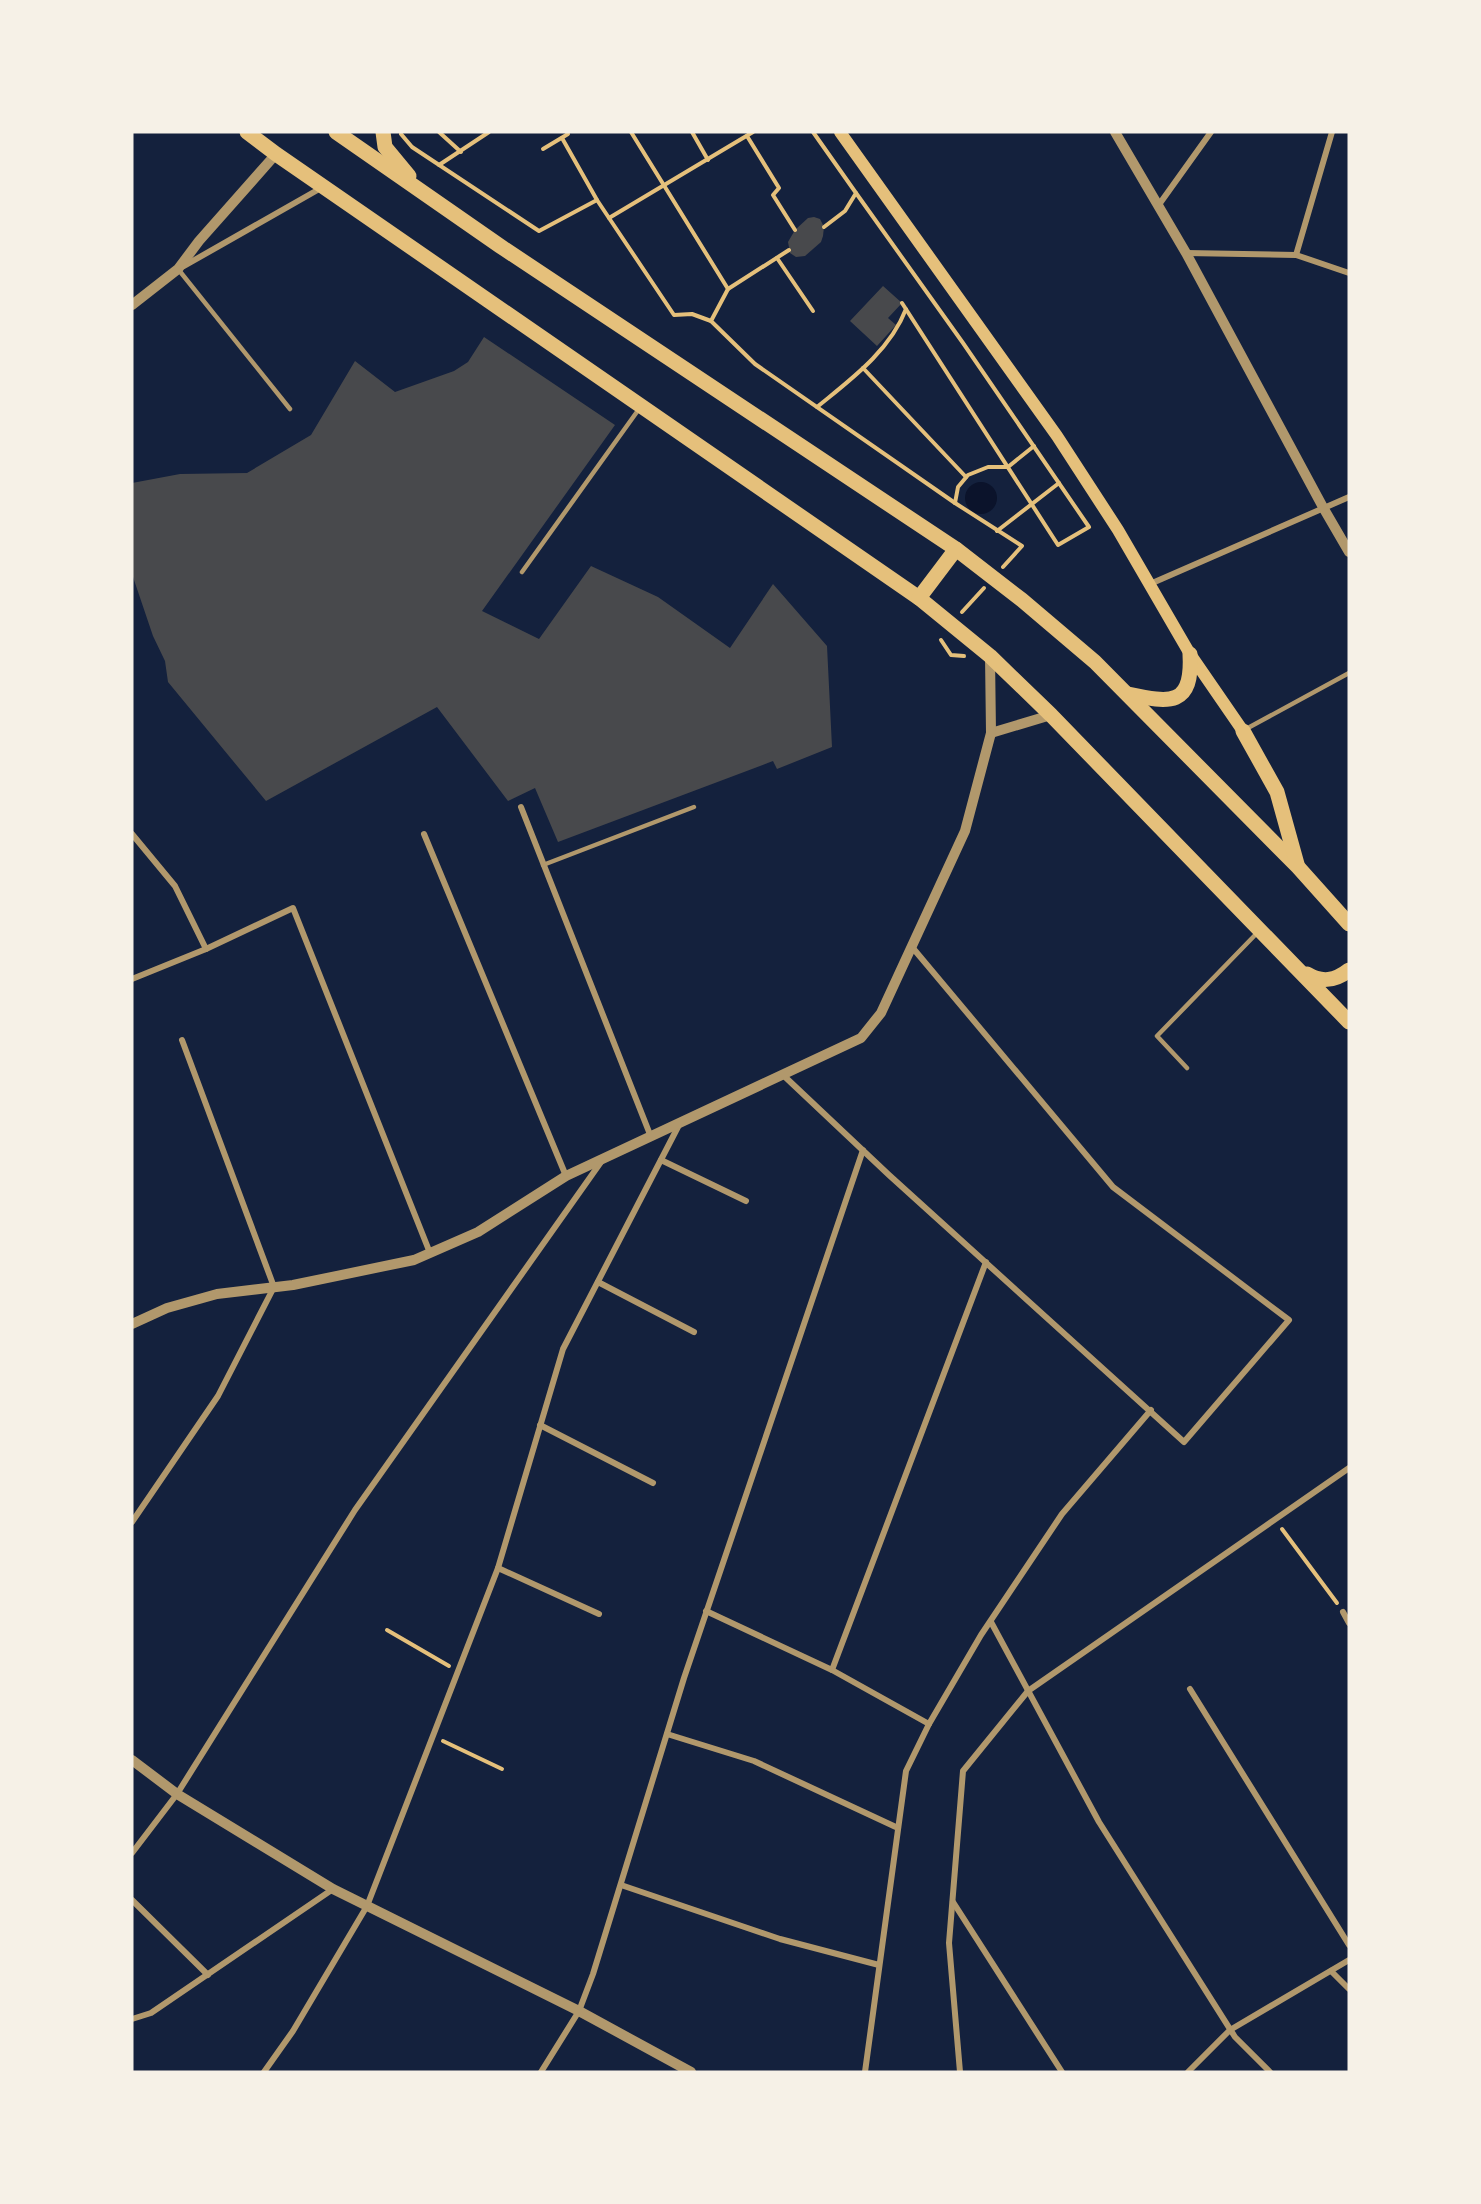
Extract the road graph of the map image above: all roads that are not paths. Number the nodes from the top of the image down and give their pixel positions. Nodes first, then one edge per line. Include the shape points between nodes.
1 (247, 132) edge
2 (336, 132) edge
3 (383, 132) edge
4 (840, 132) edge
5 (1115, 132) edge
6 (1211, 132) edge
7 (1332, 132) edge
8 (276, 154) junction
9 (323, 187) junction
10 (422, 192) junction
11 (1158, 206) junction
12 (1186, 253) junction
13 (1296, 255) junction
14 (178, 269) junction
15 (1349, 273) edge
16 (132, 305) edge
17 (641, 406) junction
18 (290, 409) dead end
19 (1349, 498) edge
20 (1324, 509) junction
21 (956, 549) junction
22 (1349, 552) edge
23 (522, 572) dead end
24 (1150, 584) junction
25 (919, 598) junction
26 (1190, 654) junction
27 (990, 656) junction
28 (1349, 673) edge
29 (1127, 693) junction
30 (1051, 715) junction
31 (1243, 731) junction
32 (991, 733) junction
33 (520, 807) dead end
34 (694, 807) dead end
35 (132, 834) edge
36 (424, 834) dead end
37 (543, 865) junction
38 (1298, 867) junction
39 (1349, 925) edge
40 (1260, 930) junction
41 (912, 947) junction
42 (206, 949) junction
43 (1349, 970) edge
44 (1302, 972) junction
45 (132, 979) edge
46 (1349, 1022) edge
47 (182, 1040) dead end
48 (1187, 1068) dead end
49 (783, 1075) junction
50 (680, 1123) junction
51 (651, 1137) junction
52 (863, 1150) junction
53 (603, 1159) junction
54 (661, 1160) junction
55 (566, 1176) junction
56 (746, 1201) dead end
57 (430, 1253) junction
58 (986, 1262) junction
59 (598, 1282) junction
60 (274, 1287) junction
61 (132, 1324) edge
62 (694, 1332) dead end
63 (1151, 1410) junction
64 (540, 1425) junction
65 (1349, 1468) edge
66 (653, 1483) dead end
67 (132, 1522) edge
68 (498, 1568) junction
69 (706, 1611) junction
70 (1343, 1612) road end
71 (599, 1614) dead end
72 (991, 1622) junction
73 (1349, 1623) edge
74 (832, 1670) junction
75 (1190, 1689) dead end
76 (1028, 1691) junction
77 (929, 1724) junction
78 (667, 1734) junction
79 (132, 1760) edge
80 (177, 1794) junction
81 (898, 1828) junction
82 (132, 1853) edge
83 (621, 1885) junction
84 (333, 1889) junction
85 (132, 1900) edge
86 (952, 1901) junction
87 (367, 1906) junction
88 (1349, 1945) edge
89 (1349, 1960) edge
90 (879, 1965) junction
91 (1331, 1971) junction
92 (208, 1975) junction
93 (1349, 1989) edge
94 (579, 2011) junction
95 (132, 2019) edge
96 (1230, 2030) junction
97 (264, 2072) edge
98 (541, 2072) edge
99 (691, 2072) edge
100 (865, 2072) edge
101 (960, 2072) edge
102 (1062, 2072) edge
103 (1188, 2072) edge
104 (1270, 2072) edge

1 - 8 main road
2 - 10 main road
3 - 10 main road via 385,147
4 - 24 main road via 1057,435
5 - 11 street
6 - 11 street
7 - 13 street
8 - 9 main road
8 - 14 street
9 - 14 street
9 - 17 main road
10 - 21 main road
11 - 12 street
12 - 13 street
12 - 20 street
13 - 15 street
14 - 16 street
14 - 18 lane
17 - 23 lane
17 - 25 main road
19 - 20 street
20 - 22 street
20 - 24 street
21 - 25 main road
21 - 29 main road via 1022,600
24 - 26 main road
25 - 27 main road
26 - 29 main road via 1189,685 1176,697 1161,701
26 - 31 main road
27 - 30 main road
27 - 32 street
28 - 31 lane
29 - 38 main road
30 - 32 street
30 - 40 main road
31 - 38 main road via 1278,792
32 - 41 street via 965,831
33 - 37 street
34 - 37 lane
35 - 42 street via 175,886
36 - 55 street
37 - 51 street
38 - 39 main road
40 - 44 main road
40 - 48 lane via 1157,1036
41 - 49 street via 880,1013 861,1038
41 - 63 street via 1113,1187 1289,1320 1184,1442
42 - 45 street
42 - 57 street via 292,908
43 - 44 main road via 1335,979 1318,981
44 - 46 main road
47 - 60 street
49 - 50 street
49 - 52 street
50 - 51 street
50 - 54 street
51 - 53 street
52 - 58 street
52 - 69 street
53 - 55 street
53 - 80 street via 355,1510
54 - 56 street
54 - 59 street
55 - 57 street via 478,1232
57 - 60 street via 414,1260
58 - 63 street
58 - 74 street
59 - 62 street
59 - 64 street via 563,1349
60 - 61 street via 217,1294 167,1308
60 - 67 street via 218,1396
63 - 72 street via 1062,1514
64 - 66 street
64 - 68 street
65 - 76 street
68 - 71 street
68 - 87 street
69 - 74 street
69 - 78 street
70 - 73 street
72 - 76 street
72 - 77 street
74 - 77 street
75 - 88 street
76 - 86 street via 963,1771
76 - 96 street via 1099,1822
77 - 81 street via 906,1771
78 - 81 street via 754,1761
78 - 83 street
79 - 80 street
80 - 82 street
80 - 84 street
81 - 90 street
83 - 90 street via 780,1939
83 - 94 street
84 - 87 street
84 - 92 street
85 - 92 street
86 - 101 street via 949,1943
86 - 102 street
87 - 94 street
87 - 97 street via 293,2031
89 - 91 street
90 - 100 street
91 - 93 street
91 - 96 street
92 - 95 street via 151,2013
94 - 98 street
94 - 99 street
96 - 103 street
96 - 104 street

